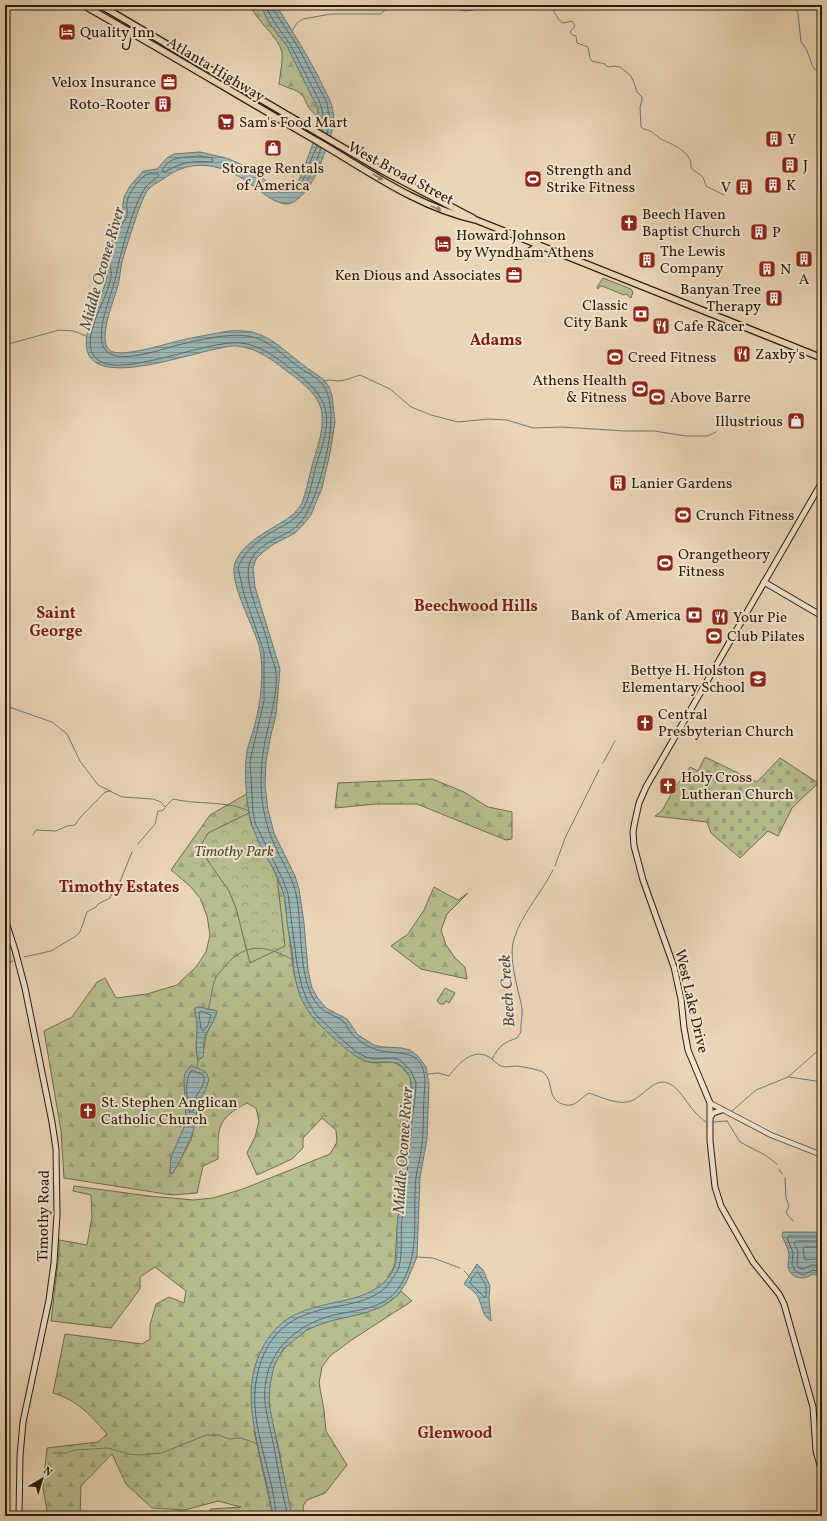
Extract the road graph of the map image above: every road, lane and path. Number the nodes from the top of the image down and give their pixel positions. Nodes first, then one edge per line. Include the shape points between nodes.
1 (83, 5) edge
2 (100, 5) edge
3 (122, 27) junction
4 (126, 46) dead end
5 (326, 137) joint
6 (316, 141) joint
7 (410, 186) junction
8 (406, 193) junction
9 (476, 220) junction
10 (539, 245) junction
11 (516, 256) dead end
12 (822, 358) edge
13 (822, 482) edge
14 (764, 582) junction
15 (822, 616) edge
16 (5, 919) edge
17 (710, 1103) junction
18 (722, 1110) junction
19 (711, 1116) junction
20 (822, 1155) edge
21 (822, 1472) edge
22 (18, 1516) edge

1 - 3 main road, Atlanta Highway
2 - 5 main road, Atlanta Highway
3 - 4 main road via 128,35
3 - 6 main road, Atlanta Highway
5 - 7 main road, West Broad Street
6 -> 8 main road, West Broad Street
7 - 8 main road
7 - 9 main road, West Broad Street
8 -> 9 main road, West Broad Street via 456,216
9 - 10 main road, West Broad Street
10 - 11 main road via 524,255
10 - 12 main road, West Broad Street
13 - 14 main road, West Lake Drive
14 - 15 main road
14 - 17 main road, West Lake Drive via 646,786 639,803 633,832 637,859 674,966 688,1050
16 - 22 main road, Timothy Road via 24,981 56,1149 57,1214 54,1262 49,1300 23,1422
17 - 18 street
17 - 19 main road, West Lake Drive
18 - 19 main road
18 - 20 street via 771,1135
19 - 21 main road, West Lake Drive via 711,1159 715,1187 722,1206 753,1262 784,1304 812,1407 816,1451

